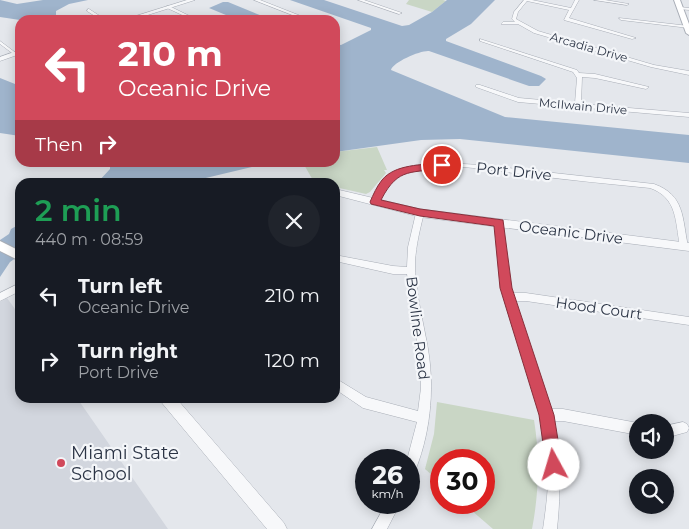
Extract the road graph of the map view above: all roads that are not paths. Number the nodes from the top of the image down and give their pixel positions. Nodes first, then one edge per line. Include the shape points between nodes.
1 (190, 0) edge
2 (256, 0) edge
3 (360, 0) edge
4 (526, 0) edge
5 (577, 0) edge
6 (596, 0) edge
7 (677, 0) edge
8 (684, 0) edge
9 (627, 4) dead end
10 (168, 7) junction
11 (570, 8) junction
12 (680, 8) junction
13 (88, 10) dead end
14 (688, 11) edge
15 (400, 13) dead end
16 (96, 15) edge
17 (142, 15) edge
18 (185, 15) edge
19 (296, 15) edge
20 (621, 19) dead end
21 (503, 23) dead end
22 (519, 23) junction
23 (688, 29) edge
24 (634, 38) dead end
25 (482, 40) dead end
26 (0, 42) edge
27 (15, 53) edge
28 (15, 56) edge
29 (0, 58) edge
30 (689, 73) edge
31 (579, 75) junction
32 (478, 86) dead end
33 (646, 88) dead end
34 (578, 105) junction
35 (689, 115) edge
36 (340, 193) edge
37 (375, 202) junction
38 (420, 212) junction
39 (499, 223) junction
40 (0, 246) edge
41 (686, 247) edge
42 (15, 254) edge
43 (340, 259) edge
44 (411, 271) junction
45 (15, 290) edge
46 (0, 297) edge
47 (508, 297) junction
48 (689, 321) edge
49 (340, 386) edge
50 (171, 403) edge
51 (547, 415) junction
52 (423, 418) junction
53 (629, 427) edge
54 (683, 428) dead end
55 (674, 430) edge
56 (416, 449) edge
57 (388, 514) edge
58 (278, 529) edge
59 (379, 529) edge
60 (550, 529) edge

1 - 10 street
2 - 19 street
3 - 15 street
4 - 11 street
4 - 22 street via 516,12 514,19
5 - 11 street
6 - 9 street
7 - 12 main road
8 - 14 main road
10 - 17 street
10 - 18 street
11 - 24 street via 566,19 570,21
12 - 14 street
12 - 23 main road
13 - 16 street
20 - 23 street
21 - 22 street
22 - 30 street, Arcadia Drive via 536,32 653,66
25 - 31 street
26 - 27 street
28 - 29 street
31 - 33 street
31 - 34 street
32 - 34 street, McIIwain Drive via 518,100
34 - 35 street, McIIwain Drive
36 - 37 street, Oceanic Drive
37 - 38 street, Oceanic Drive
37 - 41 street, Port Drive via 385,182 397,173 442,165 651,186 670,190
38 - 39 street, Oceanic Drive
38 - 44 street, Bowline Road
39 - 41 street, Oceanic Drive
39 - 47 street
40 - 42 main road
43 - 44 street
44 - 52 street, Bowline Road via 425,363
45 - 46 street
47 - 48 street, Hood Court
47 - 51 street
49 - 52 street via 363,402
50 - 58 street
51 - 53 street
51 - 60 street via 554,476
52 - 56 street, Bowline Road
54 - 55 street
57 - 59 street

